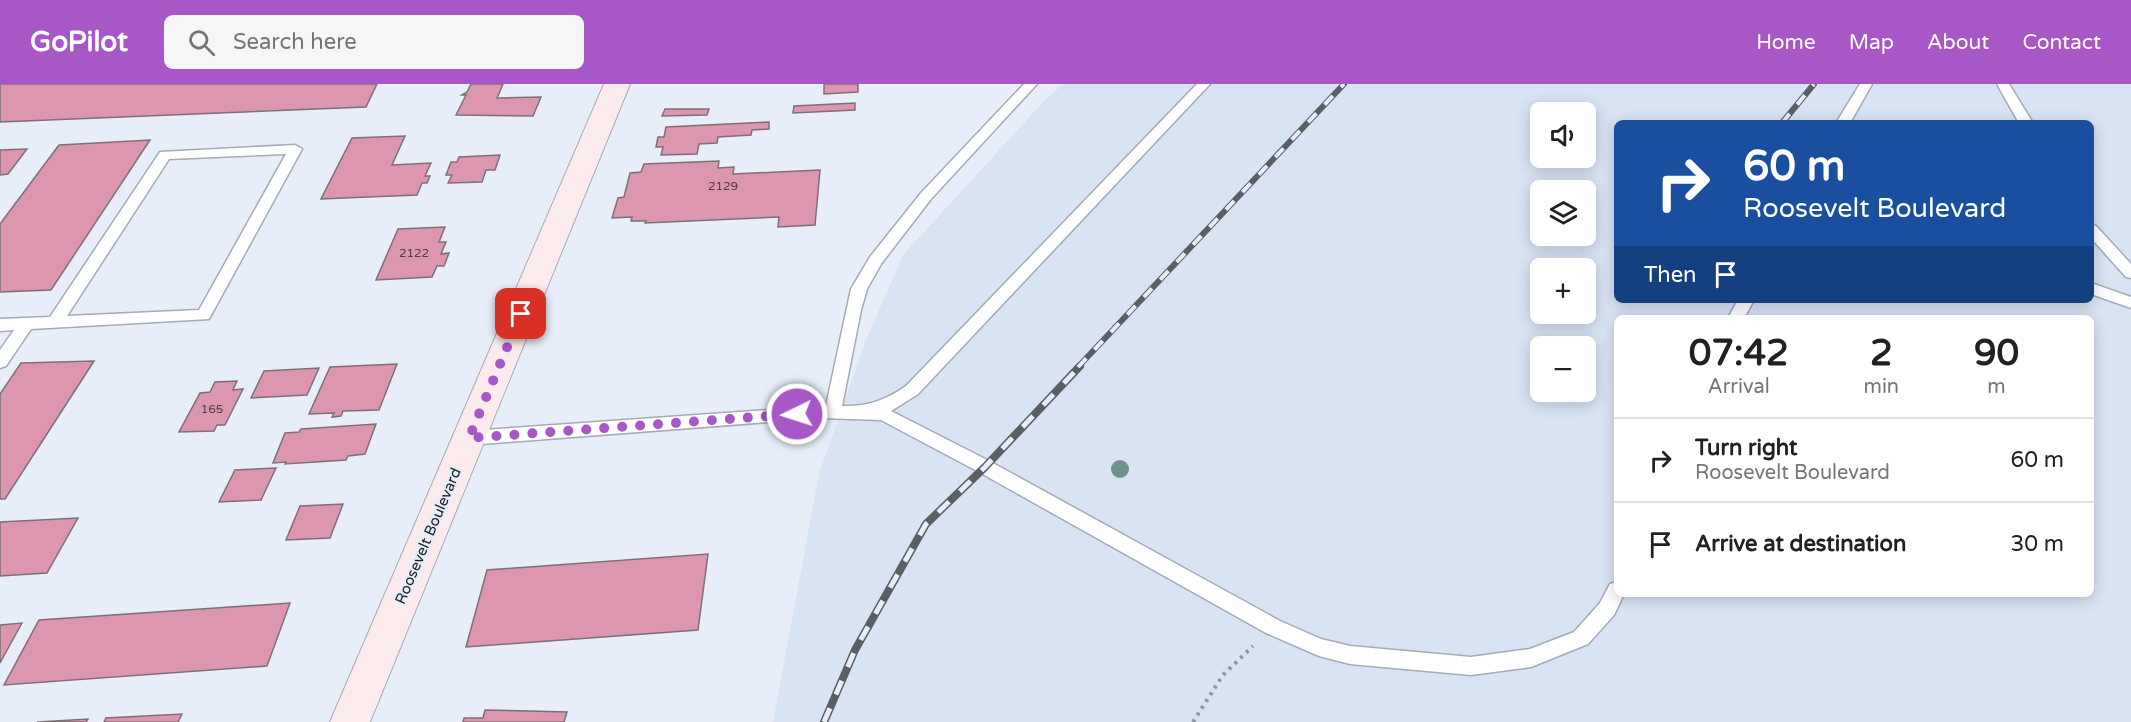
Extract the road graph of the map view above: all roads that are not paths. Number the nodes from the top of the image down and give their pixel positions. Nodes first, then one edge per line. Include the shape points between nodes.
1 (617, 84) edge
2 (1031, 84) edge
3 (1204, 84) edge
4 (1866, 84) edge
5 (2003, 84) edge
6 (1845, 120) edge
7 (2024, 120) edge
8 (2094, 232) edge
9 (2131, 273) edge
10 (2094, 289) edge
11 (2131, 303) edge
12 (55, 322) junction
13 (27, 323) junction
14 (0, 325) edge
15 (0, 362) edge
16 (843, 411) junction
17 (469, 438) junction
18 (1614, 596) edge
19 (350, 722) edge

1 - 17 main road, Roosevelt Boulevard
2 - 16 lane via 926,196 875,261 859,289 853,310
3 - 16 lane via 912,390 892,404
4 - 6 lane
5 - 7 lane
8 - 9 lane
10 - 11 lane
12 - 12 lane via 204,315 295,149 165,155
12 - 13 lane
13 - 14 lane
13 - 15 lane
16 - 17 lane
16 - 18 lane via 883,414 896,419 1273,627 1319,647 1350,655 1471,666 1531,658 1581,638
17 - 19 main road, Roosevelt Boulevard

